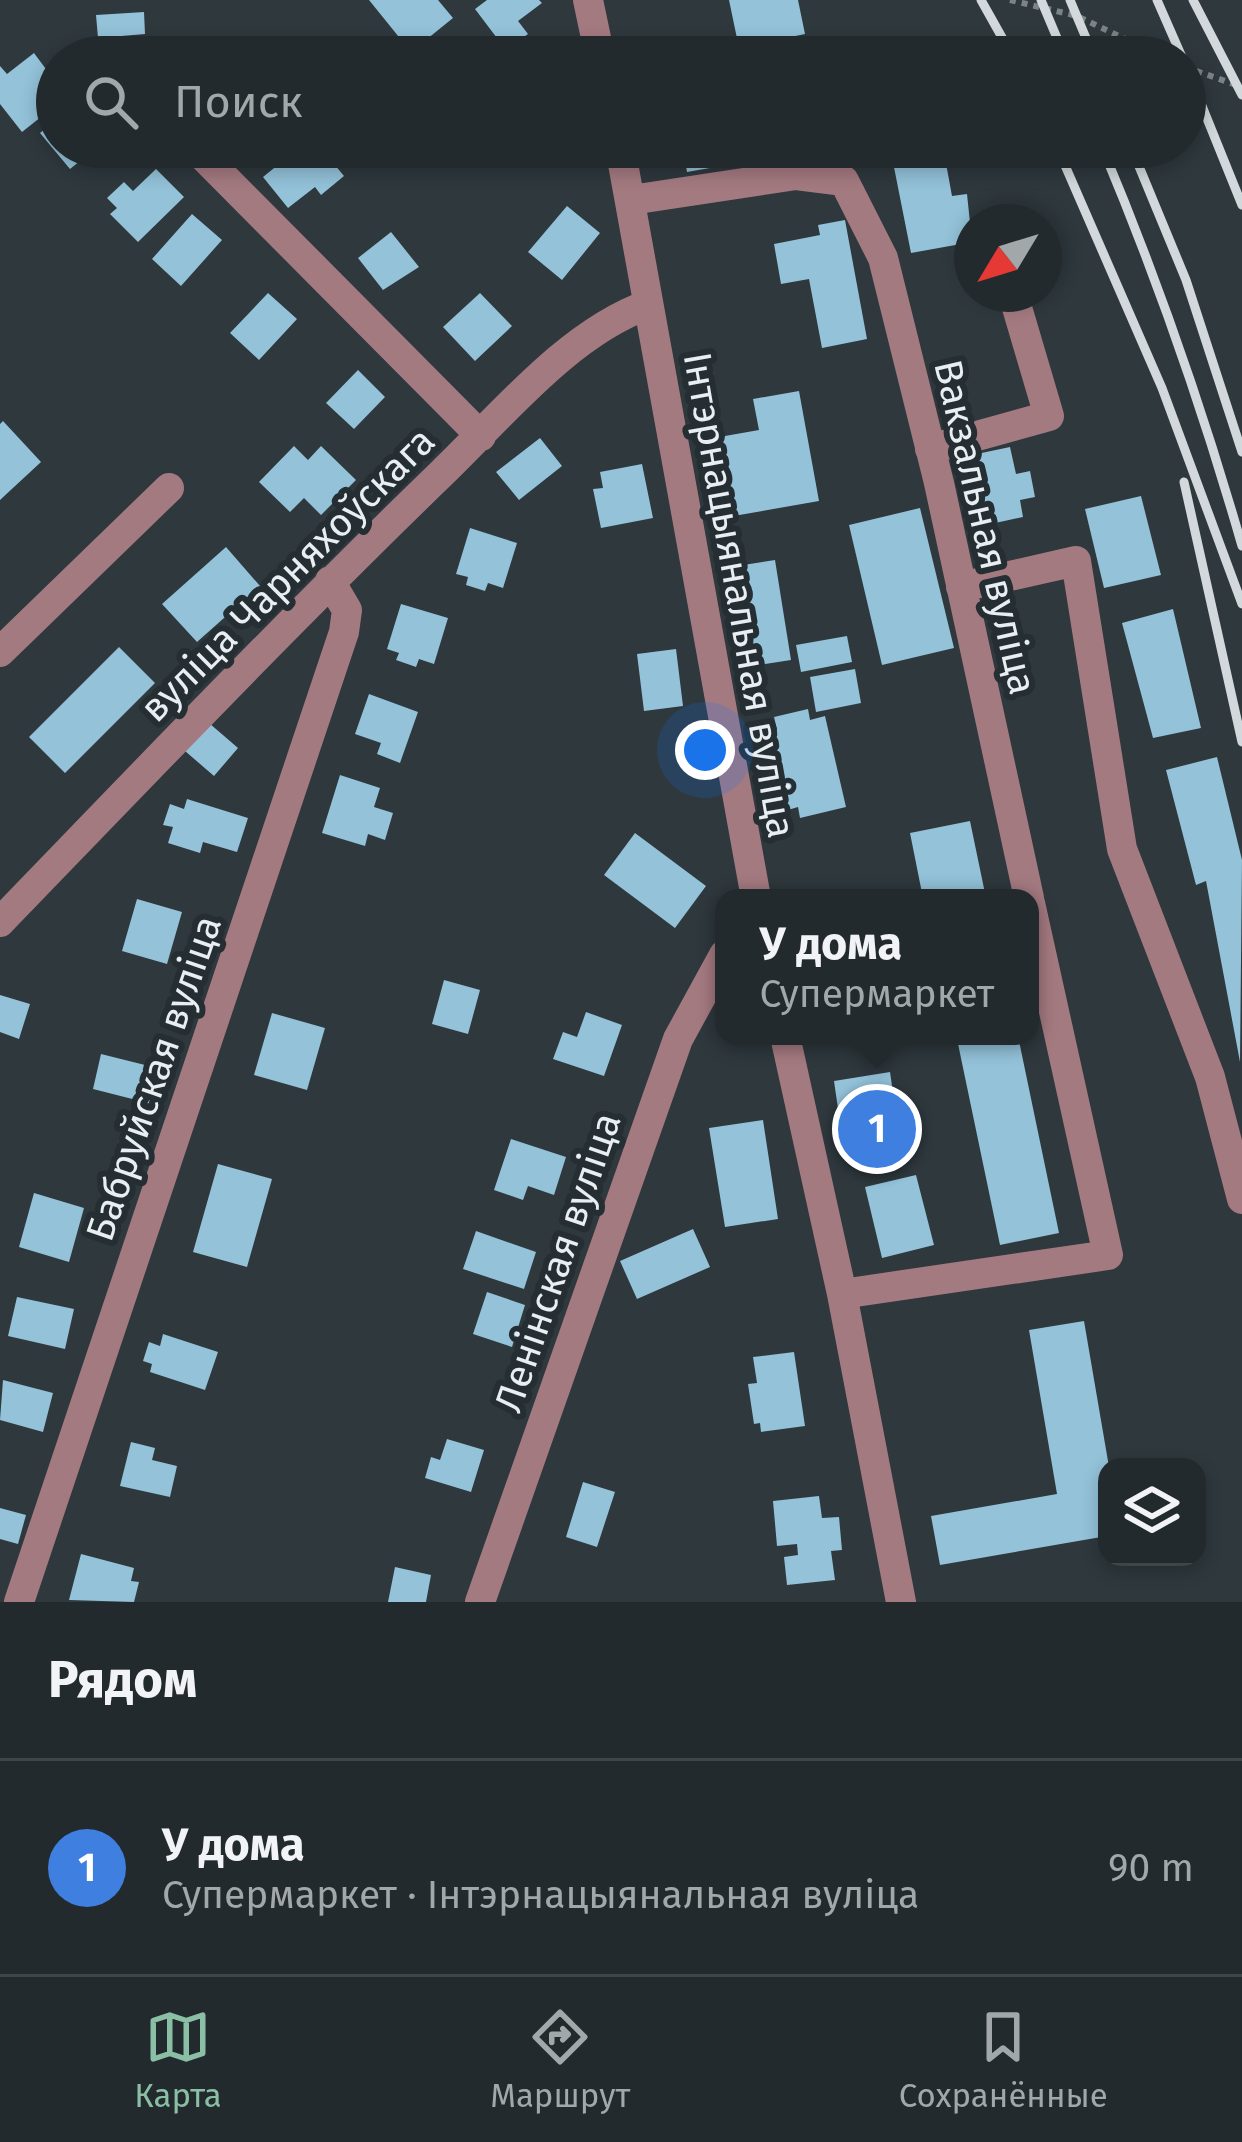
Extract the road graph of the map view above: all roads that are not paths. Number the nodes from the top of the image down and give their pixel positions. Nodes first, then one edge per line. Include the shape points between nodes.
1 (588, 0) edge
2 (596, 36) edge
3 (215, 168) edge
4 (624, 168) edge
5 (631, 200) junction
6 (647, 305) junction
7 (1018, 312) edge
8 (481, 436) junction
9 (930, 449) junction
10 (169, 488) dead end
11 (330, 581) junction
12 (961, 587) junction
13 (0, 652) edge
14 (754, 889) edge
15 (1026, 889) edge
16 (0, 922) edge
17 (1039, 946) edge
18 (715, 972) edge
19 (787, 1045) edge
20 (1242, 1199) edge
21 (842, 1294) junction
22 (19, 1602) edge
23 (481, 1602) edge
24 (901, 1602) edge

1 - 2 street
3 - 8 street
4 - 5 street, Інтэрнацыянальная вуліца
5 - 6 street, Інтэрнацыянальная вуліца
5 - 9 street, Вакзальная вуліца via 796,175 844,181 883,258
6 - 8 street, вуліца Чарняхоўскага via 592,331
6 - 14 street, Інтэрнацыянальная вуліца
7 - 9 street via 1049,416
8 - 11 street, вуліца Чарняхоўскага
9 - 12 street, Вакзальная вуліца
10 - 13 street
11 - 16 street, вуліца Чарняхоўскага
11 - 22 street, Бабруйская вуліца via 346,610 344,632
12 - 15 street, Вакзальная вуліца
12 - 20 street via 1076,561 1122,849 1210,1077
17 - 21 street, Вакзальная вуліца via 1108,1255
18 - 23 street, Ленінская вуліца via 678,1039
19 - 21 street
21 - 24 street

